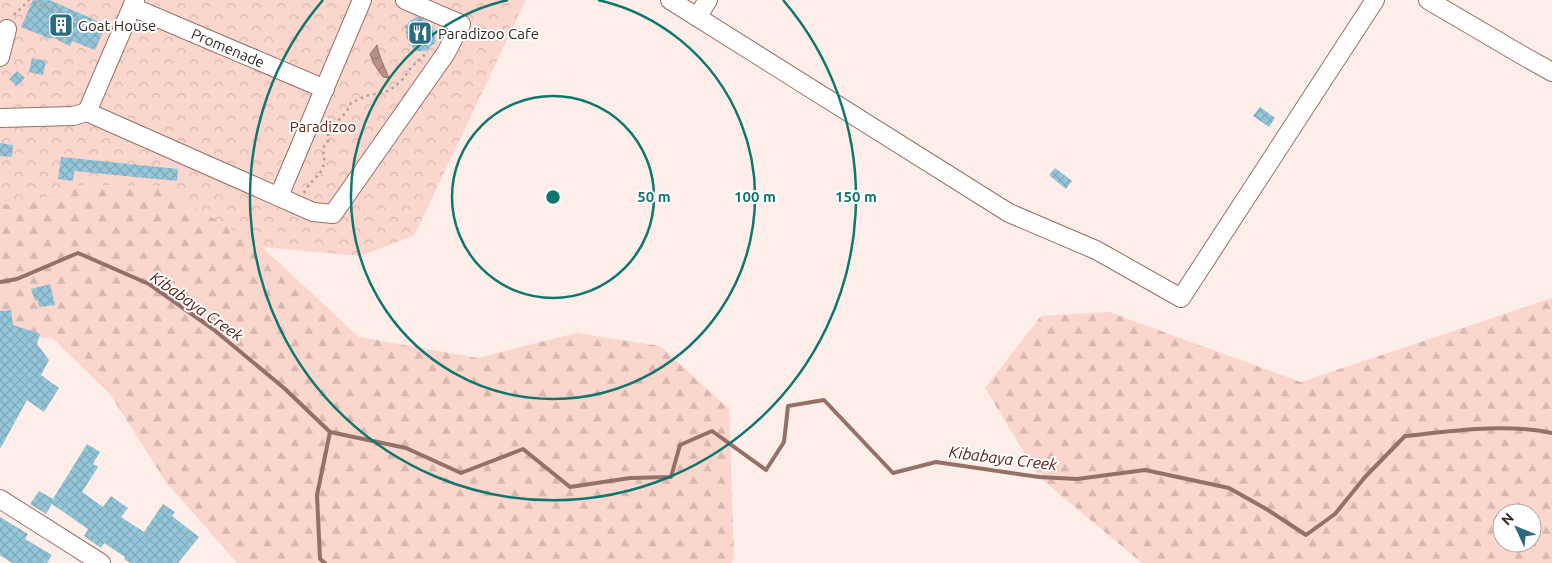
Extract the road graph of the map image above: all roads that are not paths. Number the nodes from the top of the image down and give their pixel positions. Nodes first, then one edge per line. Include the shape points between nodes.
1 (362, 0) edge
2 (406, 0) edge
3 (670, 0) edge
4 (708, 0) edge
5 (1375, 0) edge
6 (1428, 0) edge
7 (134, 3) edge
8 (697, 17) junction
9 (7, 28) road end
10 (0, 57) edge
11 (1552, 72) edge
12 (325, 89) junction
13 (87, 112) junction
14 (0, 118) edge
15 (279, 196) junction
16 (0, 499) edge
17 (101, 563) edge

1 - 12 street
2 - 15 street via 461,24 446,53 333,214 313,212
3 - 8 street
4 - 8 street
5 - 8 street via 1181,298 1096,250 1008,213
6 - 11 street
7 - 12 street, Promenade
7 - 13 street
9 - 10 street
12 - 15 street
13 - 14 street via 73,116
13 - 15 street
16 - 17 street

